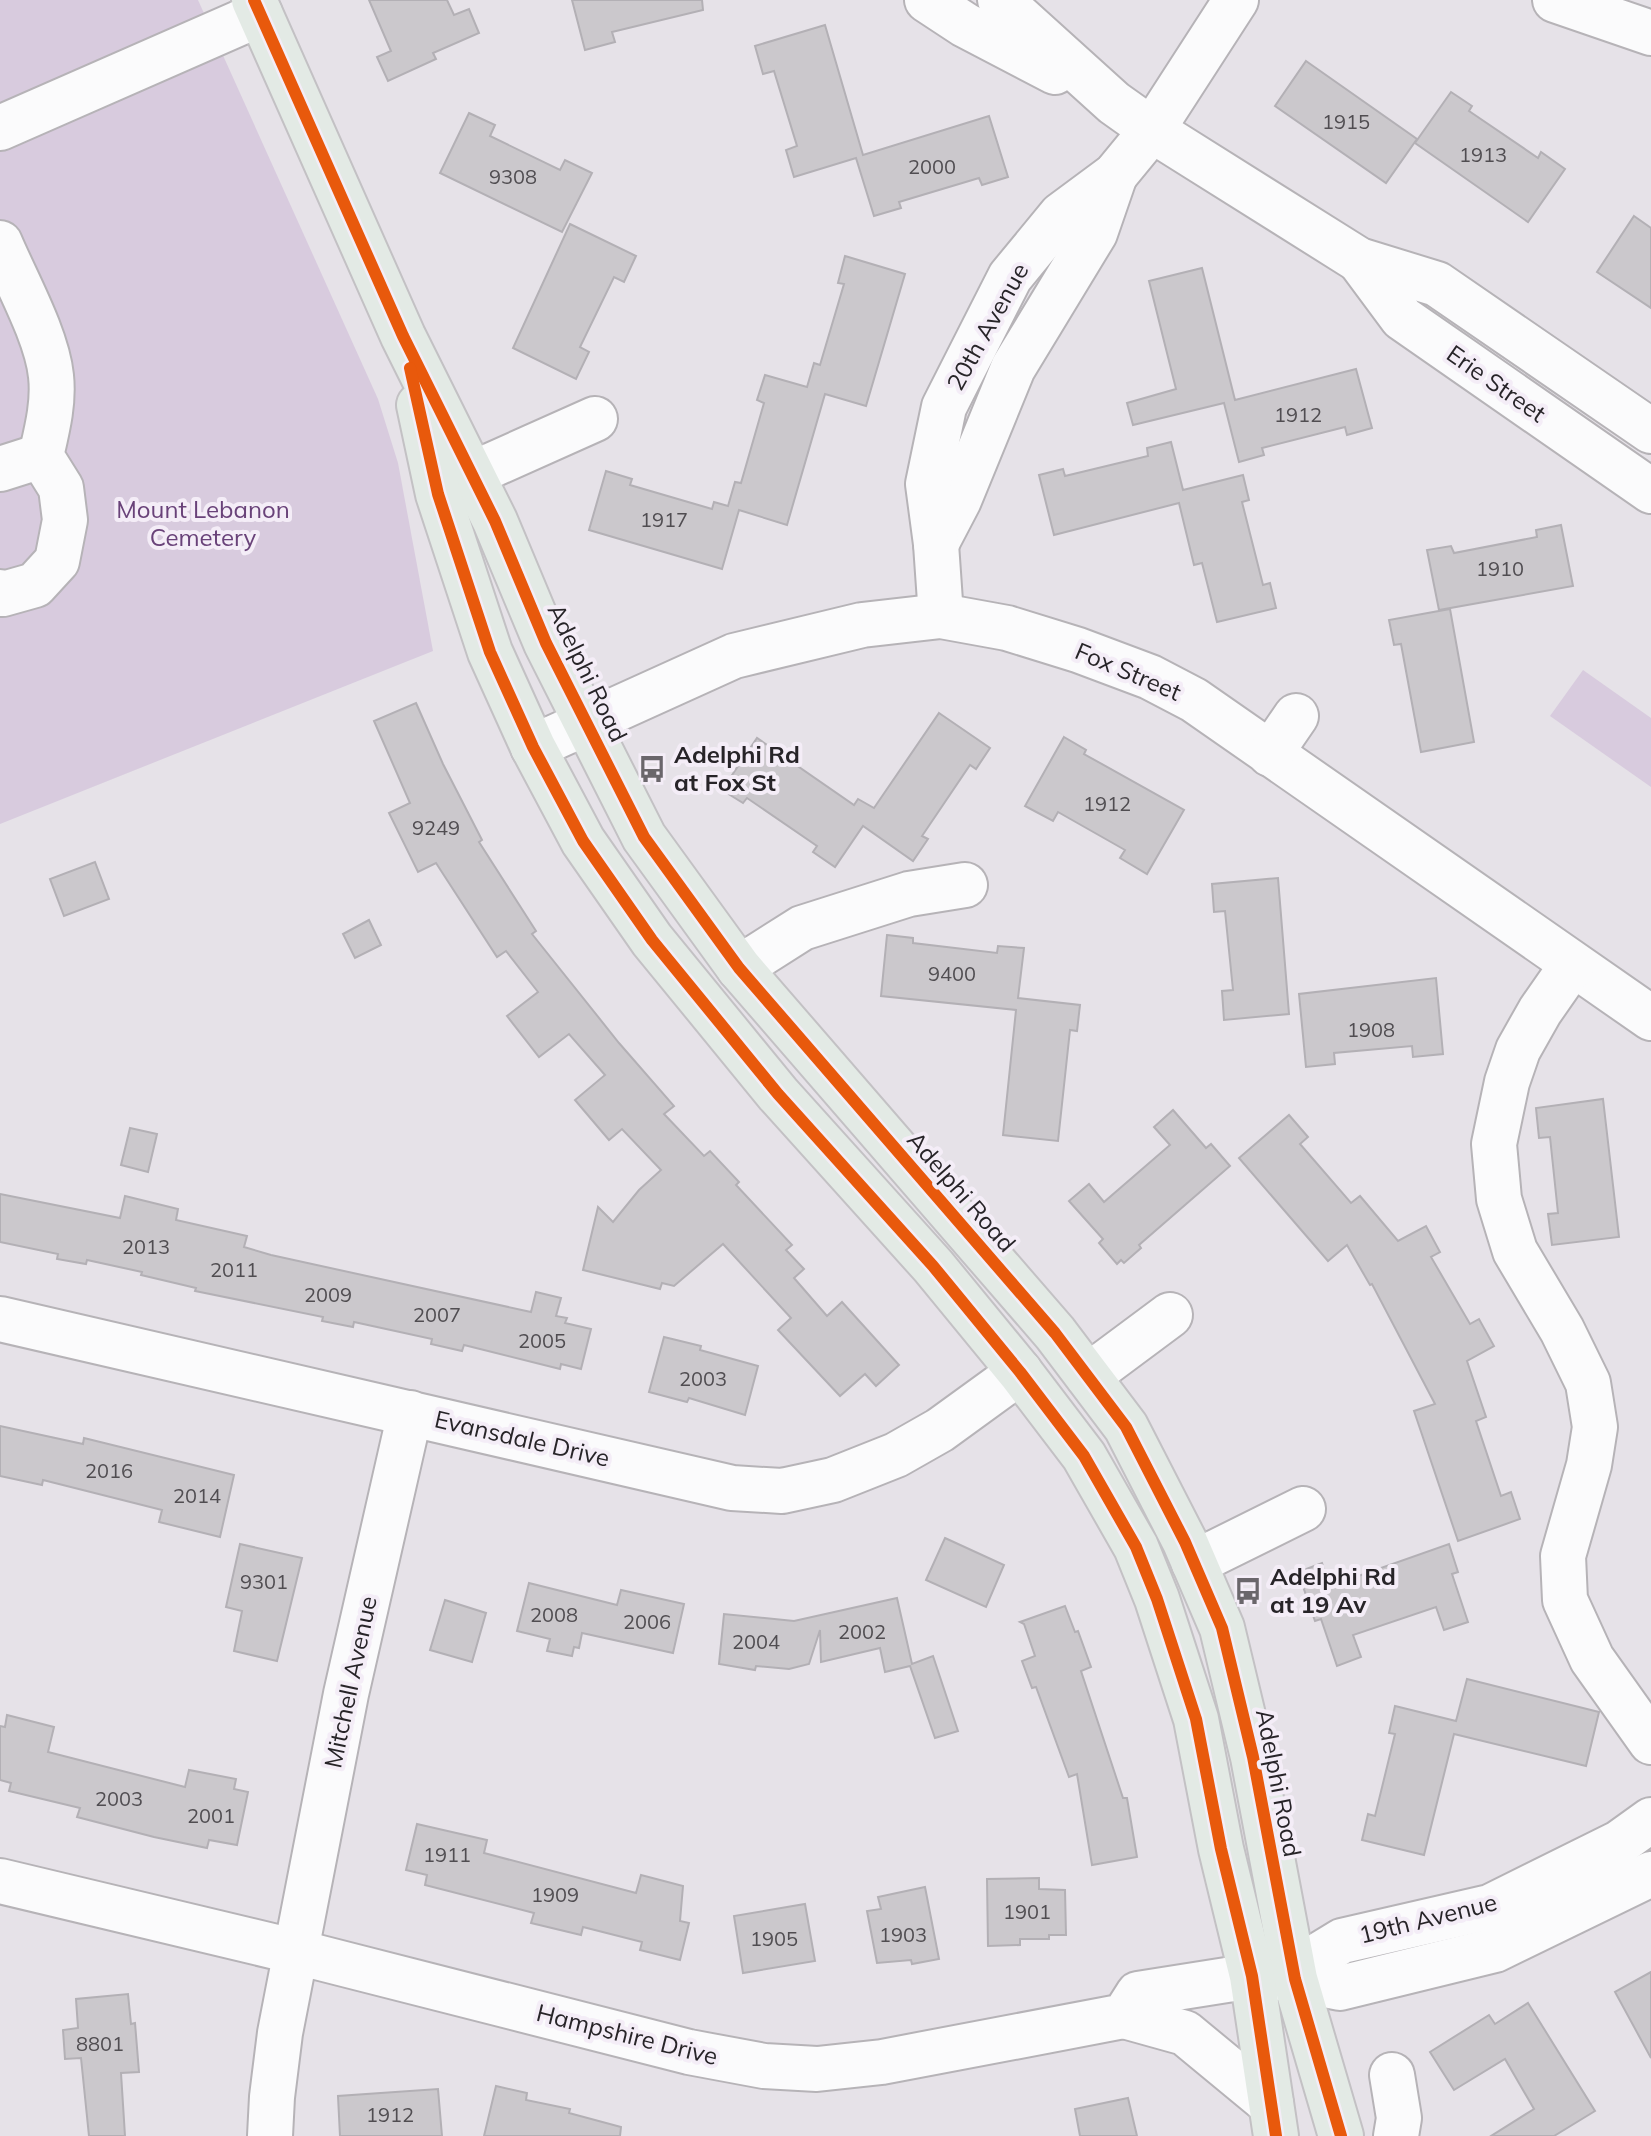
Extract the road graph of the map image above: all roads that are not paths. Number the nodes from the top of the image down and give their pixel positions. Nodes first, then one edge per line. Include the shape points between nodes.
1 (927, 0) edge
2 (1000, 0) edge
3 (1236, 0) edge
4 (1555, 0) edge
5 (257, 7) edge
6 (1651, 33) edge
7 (1114, 103) junction
8 (0, 128) edge
9 (1152, 130) junction
10 (1115, 175) junction
11 (0, 243) edge
12 (1034, 247) junction
13 (1359, 260) junction
14 (1067, 276) junction
15 (1451, 293) junction
16 (1424, 334) junction
17 (403, 336) junction
18 (944, 407) junction
19 (595, 419) dead end
20 (987, 428) junction
21 (1651, 431) edge
22 (41, 456) junction
23 (0, 469) edge
24 (472, 474) junction
25 (1651, 491) edge
26 (936, 544) junction
27 (0, 592) edge
28 (941, 616) junction
29 (1296, 716) dead end
30 (586, 723) junction
31 (533, 747) junction
32 (1270, 754) junction
33 (965, 885) dead end
34 (1572, 965) junction
35 (739, 968) junction
36 (1651, 1018) edge
37 (1170, 1315) dead end
38 (0, 1319) edge
39 (1020, 1372) junction
40 (1088, 1376) junction
41 (410, 1413) junction
42 (1303, 1509) dead end
43 (1194, 1563) junction
44 (1651, 1742) edge
45 (1651, 1820) edge
46 (1651, 1874) edge
47 (0, 1881) edge
48 (1480, 1909) junction
49 (1495, 1950) junction
50 (297, 1952) junction
51 (1252, 1976) junction
52 (1295, 1979) junction
53 (1124, 2016) junction
54 (1392, 2075) dead end
55 (1273, 2120) edge
56 (270, 2136) edge
57 (1341, 2136) edge
58 (1396, 2136) edge

1 - 7 street, Erie Street
2 - 7 street, Erie Street
3 - 9 street, 20th Avenue
4 - 6 street
5 - 8 street
5 - 17 main road, Adelphi Road
7 - 9 street, Erie Street
9 - 10 street, 20th Avenue
9 - 13 street, Erie Street
10 - 12 street, 20th Avenue via 1061,215
10 - 14 street, 20th Avenue via 1095,233
11 - 22 street via 44,346 51,376 51,414
12 - 14 street, 20th Avenue
12 - 18 street, 20th Avenue via 1010,277
13 - 15 street, Erie Street
13 - 16 street, Erie Street via 1402,318
14 - 20 street, 20th Avenue via 1013,368
15 - 16 street
15 - 21 street, Erie Street
16 - 25 street, Erie Street
17 - 24 main road, Adelphi Road
17 - 31 main road, Adelphi Road via 438,494 490,652
18 - 20 street, 20th Avenue
18 - 26 street, 20th Avenue via 928,484
19 - 24 street
20 - 26 street, 20th Avenue
22 - 23 street
22 - 27 street via 61,488 65,520 57,561 35,585
24 - 30 main road, Adelphi Road
26 - 28 street, 20th Avenue
28 - 30 street, Fox Street via 862,625 734,656
28 - 32 street, Fox Street via 1007,628 1150,677 1194,700
29 - 32 street
30 - 31 street, Fox Street
30 - 35 main road, Adelphi Road via 644,837
31 - 39 main road, Adelphi Road via 583,841 652,940
32 - 34 street, Fox Street
33 - 35 street via 909,894 802,928
34 - 36 street, Fox Street
34 - 44 street via 1518,1050 1507,1082 1494,1144 1499,1199 1515,1251 1588,1383 1595,1427 1563,1556 1565,1600 1592,1659
35 - 40 main road, Adelphi Road
37 - 40 street
38 - 41 street, Evansdale Drive
39 - 41 street, Evansdale Drive via 896,1455 833,1480 782,1491 732,1488
39 - 51 main road, Adelphi Road via 1084,1456 1136,1547 1157,1599 1196,1719
40 - 43 main road, Adelphi Road via 1126,1427
41 - 50 street, Mitchell Avenue via 346,1694
42 - 43 street
43 - 52 main road, Adelphi Road via 1222,1628 1253,1757
45 - 48 street, 19th Avenue via 1619,1843
46 - 49 street, 19th Avenue
47 - 50 street, Hampshire Drive
48 - 49 street
48 - 52 street, 19th Avenue via 1342,1941
49 - 52 street, 19th Avenue via 1340,1988
50 - 53 street, Hampshire Drive via 689,2052 764,2066 817,2069 882,2062
50 - 56 street, Mitchell Avenue via 280,2033
51 - 52 street, 19th Avenue
51 - 53 street via 1138,1994
51 - 55 main road, Adelphi Road
52 - 57 main road, Adelphi Road
53 - 55 street via 1185,2033
54 - 58 street via 1399,2118

